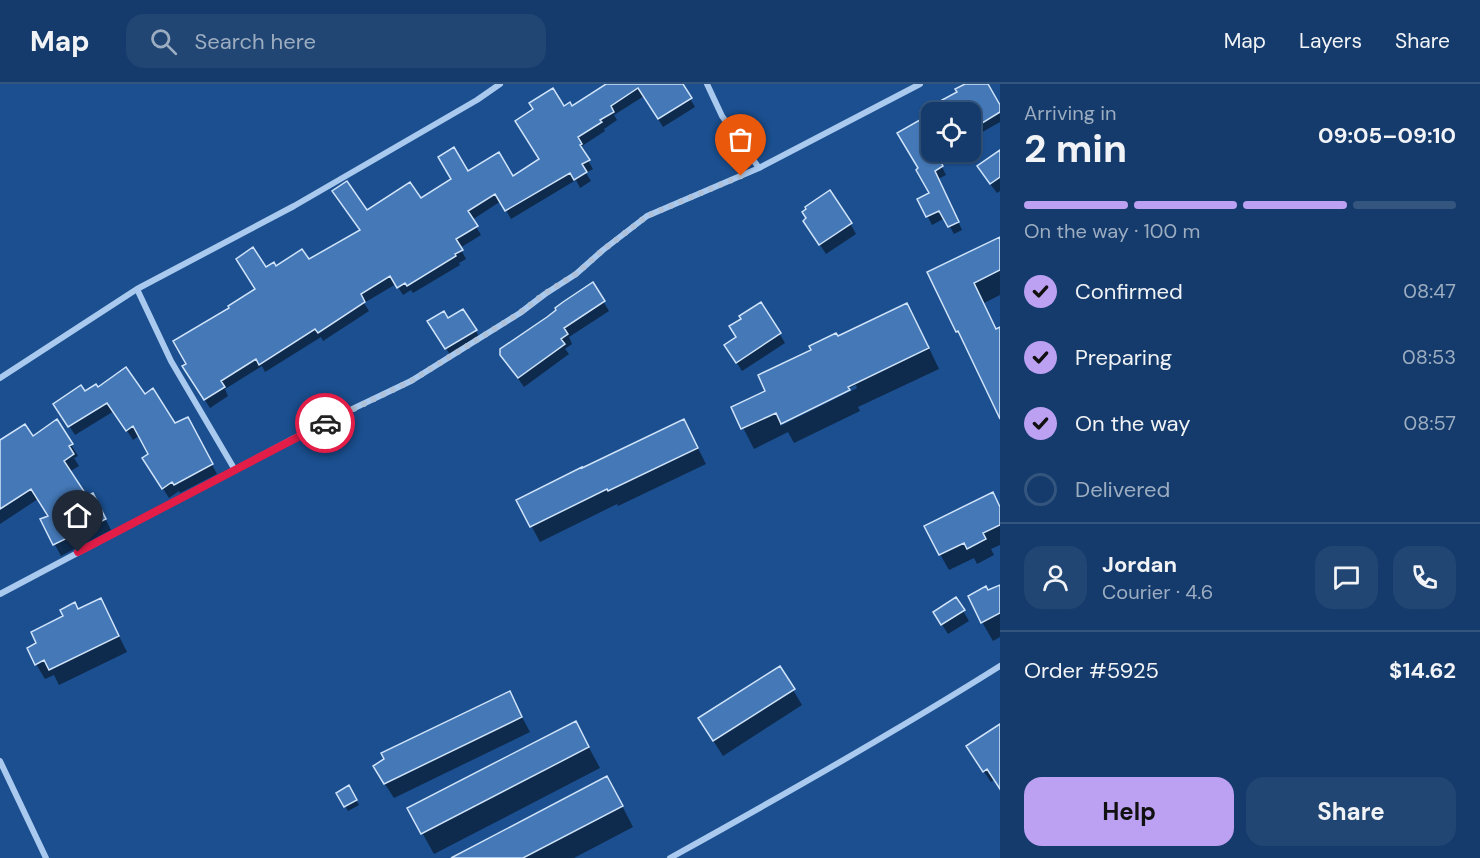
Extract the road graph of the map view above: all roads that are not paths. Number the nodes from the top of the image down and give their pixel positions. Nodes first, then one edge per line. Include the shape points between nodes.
1 (500, 84) edge
2 (707, 84) edge
3 (920, 84) edge
4 (759, 168) junction
5 (137, 289) junction
6 (0, 378) edge
7 (235, 470) junction
8 (0, 594) edge
9 (1000, 666) edge
10 (0, 761) edge
11 (46, 858) edge
12 (670, 858) edge

1 - 5 street via 294,206
2 - 4 street via 722,116
3 - 4 street
4 - 7 street via 647,216 576,274 411,381
5 - 6 street
5 - 7 street via 171,361
7 - 8 street
9 - 12 street via 813,779
10 - 11 street

